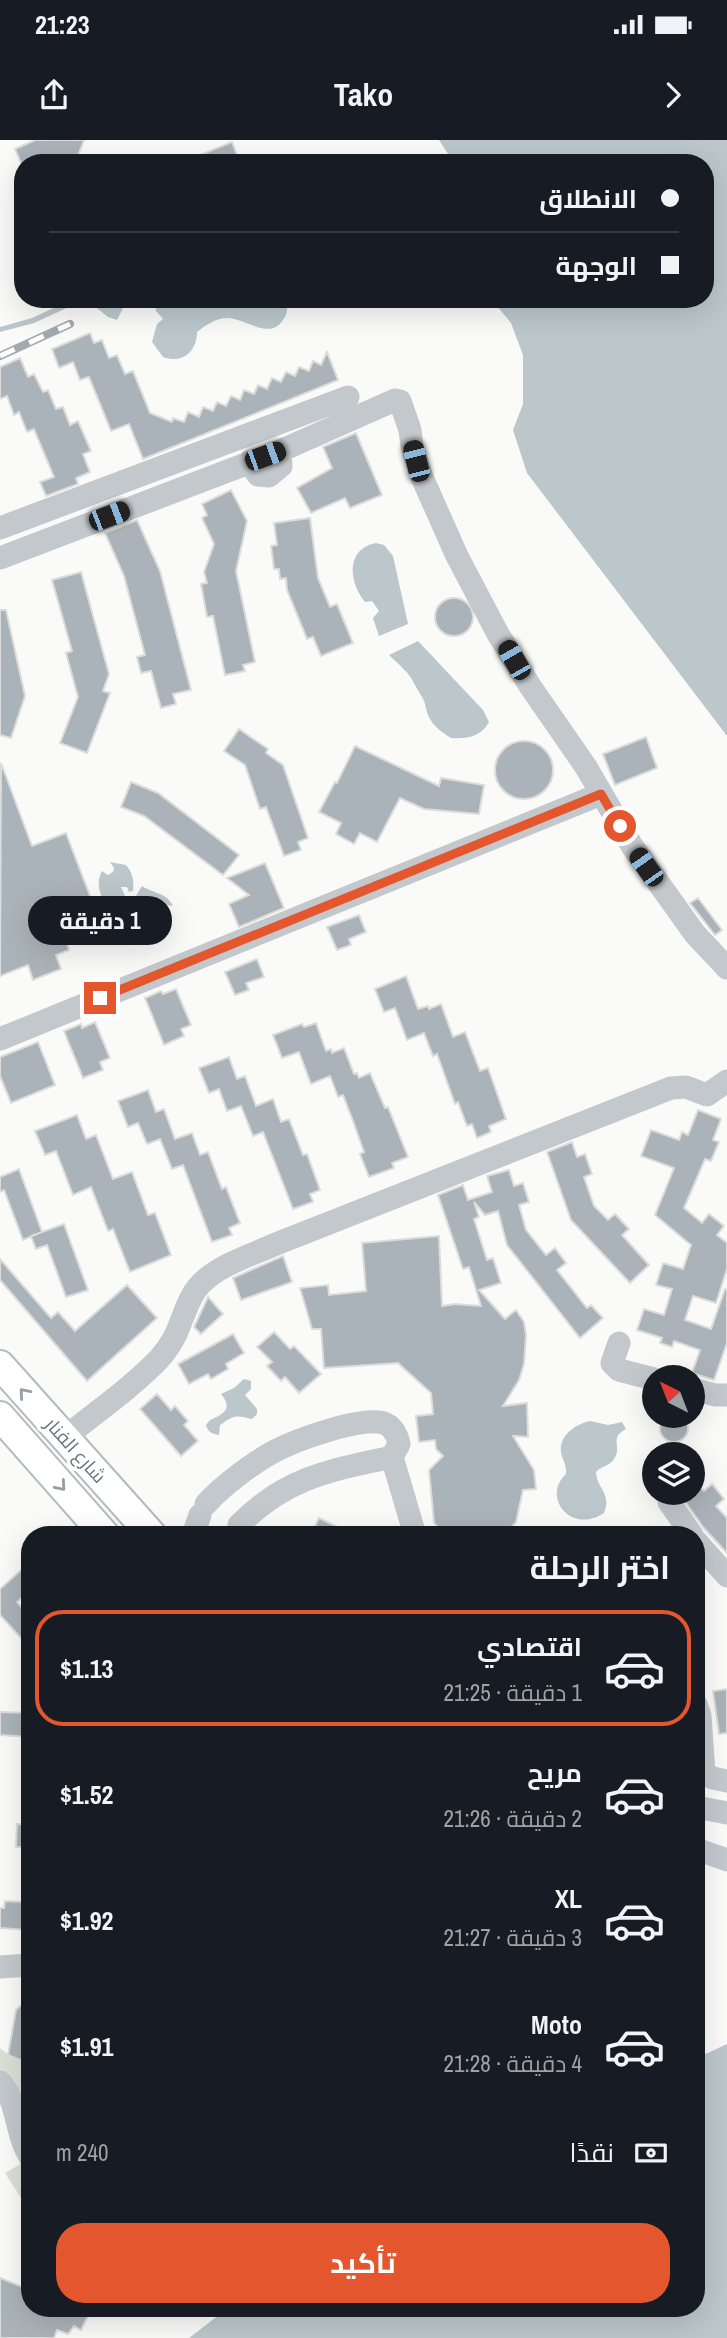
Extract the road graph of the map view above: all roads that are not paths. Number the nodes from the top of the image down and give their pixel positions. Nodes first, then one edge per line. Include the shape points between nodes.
1 (348, 397) dead end
2 (0, 528) edge
3 (0, 558) edge
4 (601, 794) junction
5 (727, 968) edge
6 (0, 1039) edge
7 (727, 1080) edge
8 (619, 1343) dead end
9 (0, 1365) edge
10 (642, 1376) edge
11 (705, 1392) edge
12 (727, 1395) edge
13 (0, 1416) edge
14 (64, 1438) junction
15 (392, 1457) junction
16 (671, 1505) edge
17 (200, 1518) edge
18 (239, 1525) dead end
19 (97, 1526) edge
20 (144, 1526) edge
21 (412, 1526) edge
22 (686, 1526) edge
23 (705, 1551) edge
24 (727, 1576) edge
25 (705, 1773) edge
26 (727, 1780) edge
27 (705, 1809) edge
28 (727, 1813) edge
29 (705, 1852) edge
30 (727, 1860) edge
31 (21, 1966) edge
32 (0, 1967) edge
33 (0, 2082) edge
34 (21, 2138) edge

1 - 2 street
3 - 4 street via 400,401 421,475 477,595
4 - 5 street via 675,908
4 - 6 street
7 - 14 street via 708,1095 680,1086 659,1093 275,1244 214,1273 200,1283 180,1329 159,1358
8 - 10 street via 612,1363 619,1370
14 -> 9 main road, شارع الفنار
11 - 12 street
13 -> 19 main road, شارع الفنار
14 - 20 main road, شارع الفنار
15 - 17 street via 399,1444 388,1424 327,1430 274,1451 237,1477
15 - 18 street via 304,1479 258,1506
15 - 21 street
16 - 22 street
23 - 24 street
25 - 26 street
27 - 28 street
29 - 30 street
31 - 32 street
33 - 34 street via 12,2100

